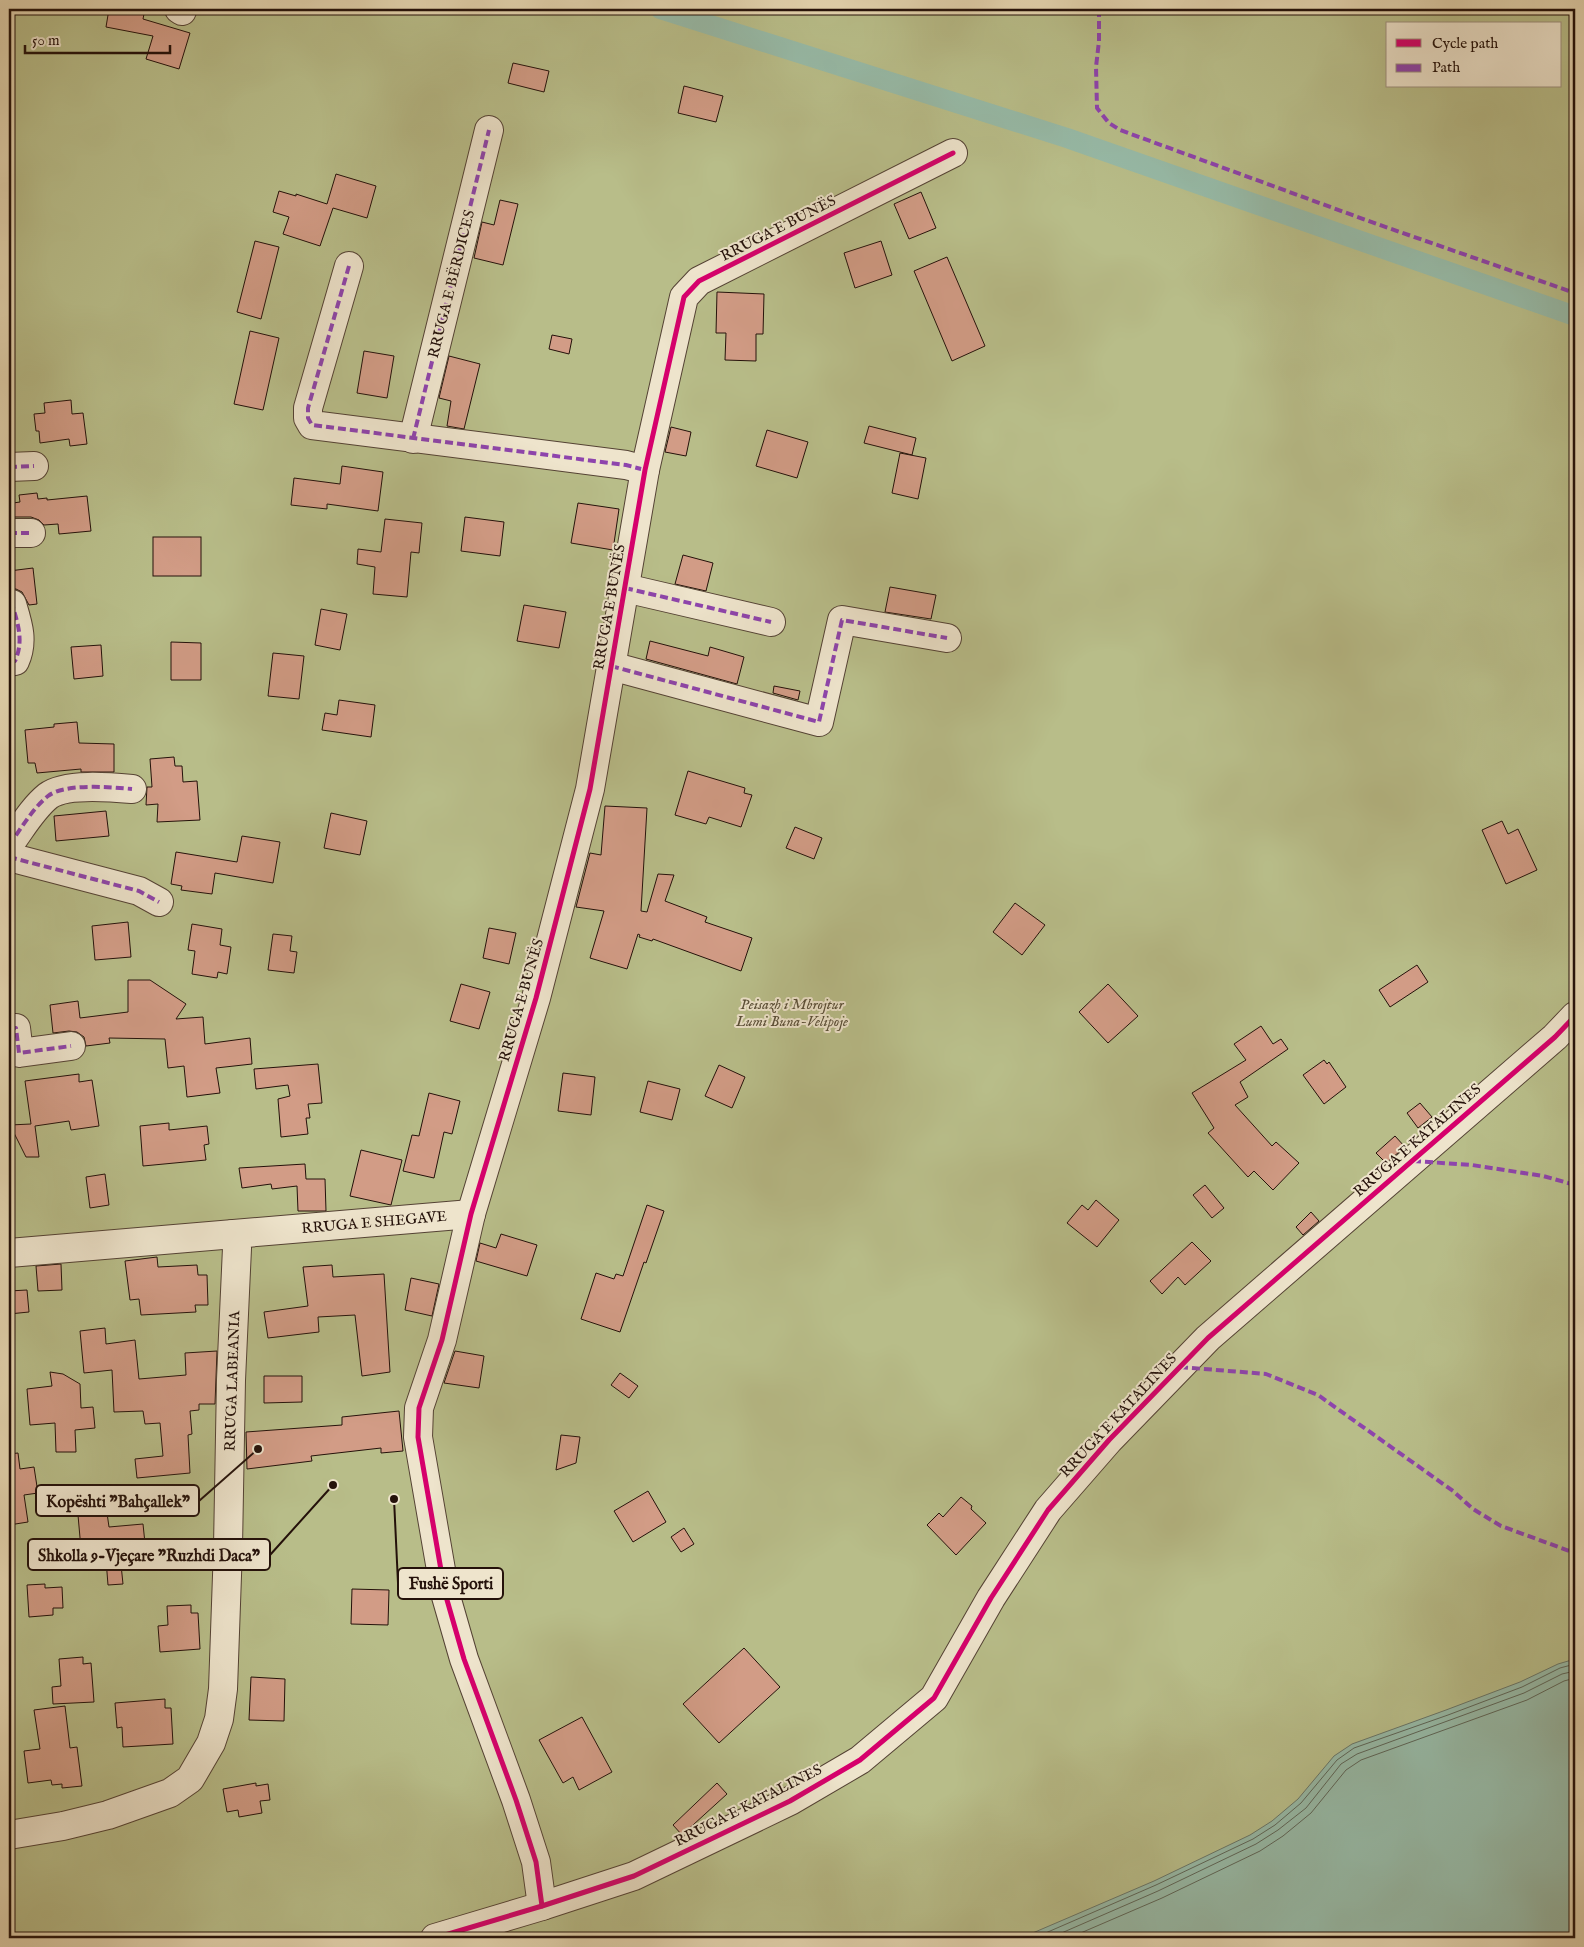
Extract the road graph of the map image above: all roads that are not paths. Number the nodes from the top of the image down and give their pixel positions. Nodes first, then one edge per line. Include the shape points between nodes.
1 (489, 130) dead end
2 (953, 154) dead end
3 (349, 266) dead end
4 (413, 439) junction
5 (645, 470) junction
6 (625, 588) junction
7 (12, 604) dead end
8 (771, 622) dead end
9 (947, 638) dead end
10 (9, 662) edge
11 (611, 666) junction
12 (132, 789) dead end
13 (9, 845) edge
14 (9, 857) edge
15 (160, 902) dead end
16 (1575, 1016) edge
17 (9, 1028) edge
18 (71, 1046) dead end
19 (471, 1214) junction
20 (233, 1234) junction
21 (9, 1253) edge
22 (9, 1835) edge
23 (542, 1906) junction
24 (435, 1938) edge

1 - 4 street, RRUGA E BËRDICES
2 - 5 street, RRUGA E BUNËS via 699,281 684,297
3 - 4 street via 308,408 308,418 312,425
4 - 5 street
5 - 6 street, RRUGA E BUNËS
6 - 8 street, RRUGA E BUNËS
6 - 11 street, RRUGA E BUNËS
7 - 10 street via 21,644 15,661
9 - 11 street, RRUGA E BUNËS via 842,620 819,722
11 - 19 street, RRUGA E BUNËS via 587,798 536,998
12 - 13 street via 65,789 48,796
14 - 15 street via 139,891
16 - 23 street, RRUGA E KATALINES via 1555,1037 1208,1338 1109,1440 1048,1510 991,1598 934,1698 860,1760 790,1801 634,1876
17 - 18 street via 16,1028 19,1053
19 - 20 street, RRUGA E SHEGAVE
19 - 23 street, RRUGA E SHEGAVE via 442,1340 419,1408 418,1437 444,1593 533,1853
20 - 21 street, RRUGA E SHEGAVE
20 - 22 street, RRUGA LABEANIA via 237,1248 223,1689 211,1744 190,1779 170,1792 108,1815
23 - 24 street, RRUGA E KATALINES

